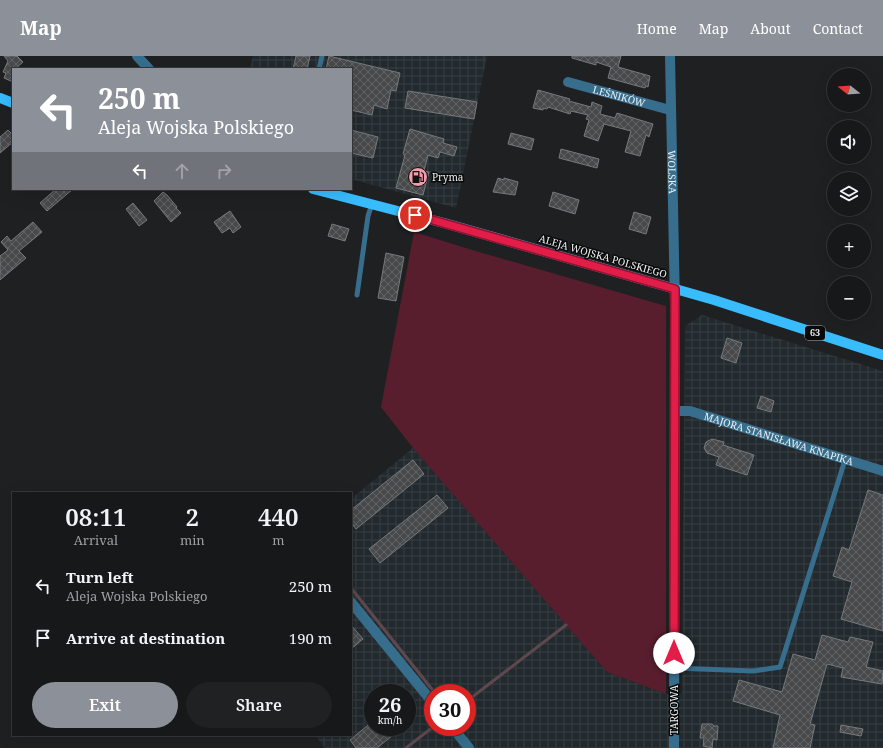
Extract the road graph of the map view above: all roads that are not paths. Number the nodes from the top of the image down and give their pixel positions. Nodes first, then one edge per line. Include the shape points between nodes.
1 (137, 56) edge
2 (322, 56) edge
3 (670, 56) edge
4 (148, 68) edge
5 (319, 68) edge
6 (568, 82) dead end
7 (0, 98) edge
8 (12, 103) edge
9 (670, 110) junction
10 (317, 190) edge
11 (372, 204) junction
12 (675, 289) junction
13 (357, 295) dead end
14 (883, 355) edge
15 (675, 411) junction
16 (845, 460) junction
17 (883, 471) edge
18 (352, 603) edge
19 (674, 668) junction
20 (424, 692) edge
21 (460, 736) edge
22 (470, 748) edge
23 (674, 748) edge

1 - 4 street
2 - 5 lane
3 - 9 street, WOLSKA
6 - 9 street, LEŚNIKÓW
7 - 8 main road
9 - 12 street, WOLSKA
10 - 11 main road, ALEJA WOJSKA POLSKIEGO / 63
11 - 12 main road, ALEJA WOJSKA POLSKIEGO / 63
11 - 13 lane
12 - 14 main road, ALEJA WOJSKA POLSKIEGO / 63
12 - 15 street, TARGOWA
15 - 16 street, MAJORA STANISŁAWA KNAPIKA via 690,411
15 - 19 street, TARGOWA
16 - 17 street, MAJORA STANISŁAWA KNAPIKA
16 - 19 lane via 780,667 753,671
18 - 20 street
19 - 23 street, TARGOWA
21 - 22 street

